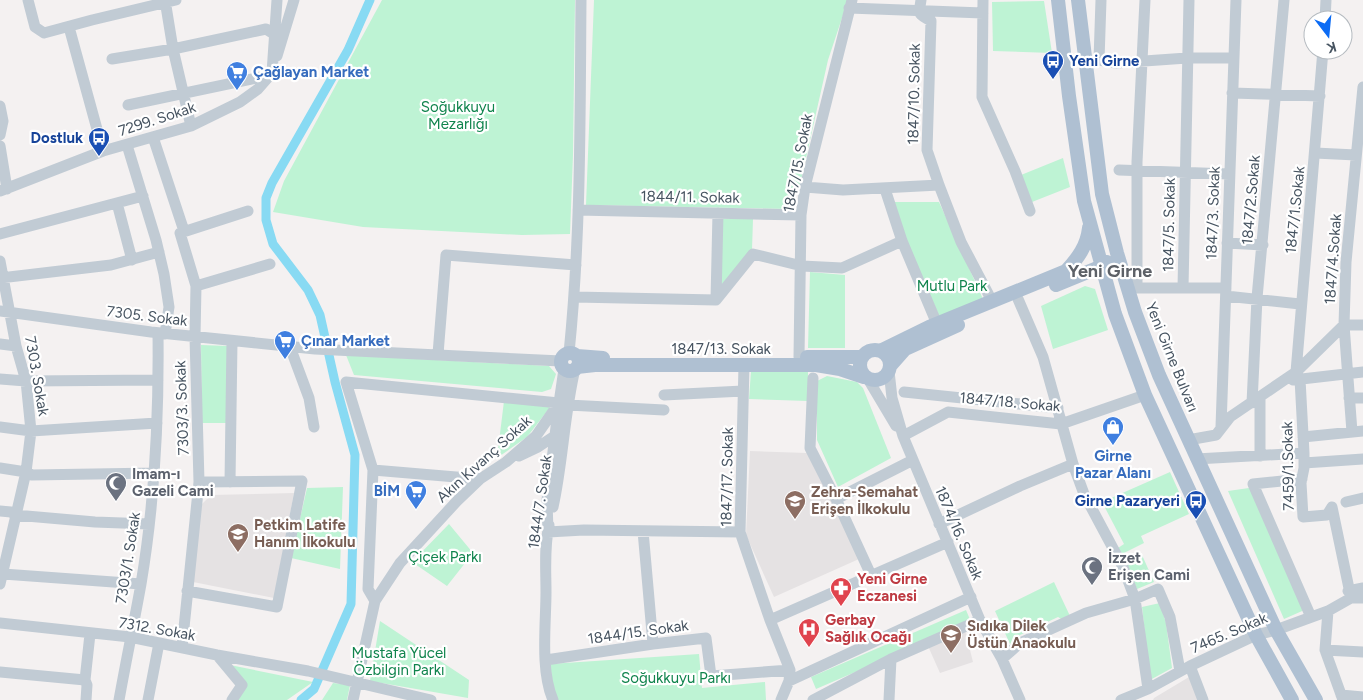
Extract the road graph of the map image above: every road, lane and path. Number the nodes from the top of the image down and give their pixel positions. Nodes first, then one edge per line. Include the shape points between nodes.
1 (28, 0) edge
2 (277, 0) edge
3 (294, 0) edge
4 (581, 0) edge
5 (983, 0) edge
6 (1058, 0) edge
7 (1078, 0) edge
8 (1101, 0) edge
9 (1145, 0) edge
10 (1189, 0) edge
11 (1236, 0) edge
12 (1284, 0) edge
13 (169, 1) edge
14 (851, 4) edge
15 (920, 6) edge
16 (983, 13) junction
17 (69, 27) junction
18 (274, 34) junction
19 (172, 49) junction
20 (1187, 58) junction
21 (1233, 58) junction
22 (112, 59) dead end
23 (1322, 60) edge
24 (1142, 61) junction
25 (271, 74) junction
26 (1363, 87) edge
27 (182, 92) junction
28 (1232, 92) junction
29 (1275, 95) junction
30 (1363, 95) edge
31 (1320, 96) junction
32 (128, 105) dead end
33 (0, 106) edge
34 (191, 126) junction
35 (0, 135) edge
36 (153, 137) junction
37 (127, 145) junction
38 (0, 146) edge
39 (103, 151) junction
40 (1316, 152) junction
41 (1356, 155) junction
42 (1119, 170) dead end
43 (1137, 172) junction
44 (1185, 172) junction
45 (1229, 174) junction
46 (939, 185) junction
47 (805, 188) junction
48 (885, 189) junction
49 (4, 190) edge
50 (143, 196) junction
51 (117, 203) junction
52 (578, 210) junction
53 (248, 211) dead end
54 (1030, 211) dead end
55 (718, 212) junction
56 (801, 215) junction
57 (1089, 219) junction
58 (184, 231) junction
59 (0, 234) edge
60 (902, 240) junction
61 (1227, 243) junction
62 (1262, 245) junction
63 (159, 252) junction
64 (1117, 253) junction
65 (0, 260) edge
66 (132, 260) junction
67 (1100, 262) junction
68 (270, 264) dead end
69 (576, 265) junction
70 (802, 266) junction
71 (1066, 271) junction
72 (2, 278) edge
73 (196, 286) junction
74 (1046, 288) junction
75 (1183, 288) junction
76 (1226, 292) junction
77 (1109, 294) junction
78 (574, 297) junction
79 (1257, 298) junction
80 (1018, 299) junction
81 (716, 300) junction
82 (992, 301) junction
83 (1300, 304) junction
84 (5, 312) edge
85 (937, 324) junction
86 (1363, 324) edge
87 (1344, 325) junction
88 (162, 333) junction
89 (195, 337) junction
90 (232, 341) junction
91 (0, 344) edge
92 (16, 346) junction
93 (290, 347) junction
94 (880, 351) junction
95 (438, 354) junction
96 (799, 357) junction
97 (862, 357) junction
98 (570, 362) junction
99 (744, 365) junction
100 (890, 369) junction
101 (1363, 372) edge
102 (1346, 374) junction
103 (1298, 376) junction
104 (813, 378) dead end
105 (866, 378) junction
106 (0, 379) edge
107 (158, 380) junction
108 (26, 381) junction
109 (743, 391) junction
110 (904, 392) dead end
111 (664, 395) dead end
112 (1146, 395) junction
113 (1349, 398) junction
114 (1363, 398) edge
115 (1256, 400) junction
116 (564, 404) junction
117 (1058, 408) junction
118 (664, 410) dead end
119 (157, 423) junction
120 (1061, 424) junction
121 (0, 427) edge
122 (314, 427) dead end
123 (1221, 427) junction
124 (565, 429) junction
125 (31, 431) junction
126 (1357, 432) edge
127 (555, 436) junction
128 (903, 436) junction
129 (1303, 437) junction
130 (1188, 440) junction
131 (1260, 456) junction
132 (1304, 458) junction
133 (1196, 459) junction
134 (1363, 459) edge
135 (912, 460) junction
136 (506, 462) junction
137 (1073, 464) junction
138 (0, 468) edge
139 (372, 470) junction
140 (26, 472) junction
141 (155, 473) junction
142 (480, 479) junction
143 (1302, 480) junction
144 (199, 482) junction
145 (230, 482) junction
146 (1363, 498) edge
147 (836, 499) junction
148 (1346, 502) dead end
149 (0, 511) edge
150 (15, 515) junction
151 (149, 524) junction
152 (939, 524) junction
153 (643, 531) junction
154 (548, 532) junction
155 (740, 532) junction
156 (948, 542) junction
157 (3, 553) edge
158 (871, 575) junction
159 (1, 579) edge
160 (141, 584) junction
161 (1363, 588) edge
162 (188, 591) junction
163 (1349, 595) junction
164 (971, 597) junction
165 (1363, 598) edge
166 (1135, 599) junction
167 (375, 601) junction
168 (1328, 611) junction
169 (1312, 617) junction
170 (770, 620) junction
171 (980, 620) junction
172 (0, 623) edge
173 (1276, 630) junction
174 (90, 634) junction
175 (1256, 635) junction
176 (130, 637) junction
177 (159, 643) junction
178 (653, 644) junction
179 (182, 647) junction
180 (1325, 650) junction
181 (1363, 652) edge
182 (217, 655) junction
183 (891, 659) junction
184 (1002, 659) junction
185 (546, 660) junction
186 (1185, 668) junction
187 (0, 672) edge
188 (789, 676) junction
189 (85, 680) junction
190 (358, 682) junction
191 (1148, 689) junction
192 (1342, 697) edge
193 (1363, 697) edge
194 (86, 700) edge
195 (119, 700) edge
196 (148, 700) edge
197 (232, 700) edge
198 (353, 700) edge
199 (431, 700) edge
200 (554, 700) edge
201 (781, 700) edge
202 (813, 700) edge
203 (889, 700) edge
204 (1020, 700) edge
205 (1121, 700) edge
206 (1203, 700) edge
207 (1292, 700) edge
208 (1316, 700) edge

1 - 17 street via 35,26 44,33
2 - 18 street
3 - 25 street
4 - 52 street, Akın Kıvanç Sokak
5 - 16 street
6 - 57 main road via 1074,134
7 - 64 main road, Yeni Girne Bulvarı via 1102,194
8 - 24 street via 1099,60 1116,63
9 - 24 street
10 - 20 street, 1847/5. Sokak
11 - 21 street, 1847/3. Sokak
12 - 29 street, 1847/2.Sokak
13 - 17 street
13 - 19 street
14 - 15 street, 1847/15. Sokak
14 - 47 street, 1847/15. Sokak
15 - 16 street, 1847/15. Sokak
15 - 46 street, 1847/10. Sokak via 922,16 931,21 927,150
16 - 54 street via 982,97
17 - 39 street
18 - 19 street via 266,29
18 - 25 street
19 - 22 street
19 - 27 street
20 - 21 street
20 - 24 street
20 - 44 street, 1847/5. Sokak
21 - 28 street, 1847/3. Sokak
23 - 31 street, 1847/1.Sokak
24 - 43 street
25 - 27 street
25 - 34 street, 7299. Sokak via 240,102
26 - 30 street, 1847/4.Sokak
27 - 32 street
27 - 34 street
28 - 29 street
28 - 45 street, 1847/3. Sokak
29 - 31 street
29 - 62 street, 1847/2.Sokak
30 - 41 street, 1847/4.Sokak
31 - 40 street, 1847/1.Sokak
33 - 35 street via 3,121
34 - 36 street, 7299. Sokak
36 - 37 street, 7299. Sokak
36 - 58 street, 7303/3. Sokak
37 - 39 street, 7299. Sokak
37 - 50 street, 7303/1. Sokak
38 - 49 street
39 - 49 street, 7299. Sokak
40 - 41 street
40 - 83 street, 1847/1.Sokak
41 - 87 street, 1847/4.Sokak
42 - 43 street
43 - 44 street
43 - 75 street, 1847/5. Sokak via 1137,288
44 - 45 street
44 - 75 street, 1847/5. Sokak
45 - 61 street, 1847/3. Sokak
46 - 48 street
46 - 82 street, 1847/10. Sokak via 961,242
47 - 48 street
47 - 56 street, 1847/15. Sokak
48 - 60 street
50 - 51 street
50 - 63 street, 7303/1. Sokak
51 - 59 street
51 - 66 street
52 - 55 street, 1844/11. Sokak
52 - 69 street, Akın Kıvanç Sokak
53 - 58 street
55 - 56 street, 1844/11. Sokak
55 - 81 street
56 - 70 street, 1847/15. Sokak
57 - 67 main road
57 - 71 main road via 1086,242
58 - 73 street, 7303/3. Sokak via 180,233
60 - 70 street via 842,268
60 - 85 street
61 - 62 street
61 - 76 street, 1847/3. Sokak
62 - 79 street, 1847/2.Sokak
63 - 66 street
63 - 88 street, 7303/1. Sokak via 169,307
64 - 67 main road
64 - 130 main road, Yeni Girne Bulvarı via 1135,312
65 - 72 street, 7303. Sokak
66 - 72 street
67 - 71 main road
67 - 74 main road
67 - 77 main road
68 - 73 street
69 - 78 street, Akın Kıvanç Sokak
69 - 95 street via 446,255
70 - 81 street via 753,254
70 - 96 street, 1847/15. Sokak
71 - 82 main road
72 - 84 street, 7303. Sokak
73 - 89 street, 7303/3. Sokak
74 - 77 main road via 1057,290 1091,281
74 - 80 main road
75 - 76 street
76 - 79 street
76 - 123 street, 1847/3. Sokak
77 - 112 main road
78 - 81 street
78 - 98 street, Akın Kıvanç Sokak
79 - 83 street
79 - 115 street, 1847/2.Sokak
80 - 100 main road via 905,348
80 - 117 street via 1042,357
82 - 85 main road
83 - 103 street, 1847/1.Sokak
84 - 88 street, 7305. Sokak
84 - 92 street, 7303. Sokak
85 - 94 main road
86 - 87 street
87 - 102 street, 1847/4.Sokak
87 - 103 street
88 - 89 street, 7305. Sokak
88 - 107 street, 7303/1. Sokak
89 - 90 street, 7305. Sokak
89 - 144 street, 7303/3. Sokak
90 - 93 street, 7305. Sokak
90 - 145 street
91 - 92 street
92 - 108 street, 7303. Sokak
93 - 95 street, 7305. Sokak
93 - 122 street via 309,398
94 - 97 main road via 870,351
94 - 100 main road via 888,357
95 - 98 street, 7305. Sokak
96 - 97 main road, 1847/13. Sokak
96 - 98 main road, 1847/13. Sokak via 593,358
97 - 105 main road via 859,367
98 - 99 main road, 1847/13. Sokak via 595,365
98 - 116 street, Akın Kıvanç Sokak
99 - 105 main road, 1847/13. Sokak via 816,365
99 - 109 street, 1847/17. Sokak
100 - 105 main road via 878,380
100 - 128 street, 1874/16. Sokak via 892,398
101 - 102 street
102 - 103 street
102 - 113 street, 1847/4.Sokak
103 - 115 street via 1280,382
103 - 129 street, 7459/1.Sokak
104 - 147 street via 810,448
105 - 128 street
106 - 108 street
107 - 108 street
107 - 119 street, 7303/1. Sokak
108 - 125 street, 7303. Sokak
109 - 111 street
109 - 155 street, 1847/17. Sokak
110 - 117 street, 1847/18. Sokak
112 - 120 street, 1847/18. Sokak
112 - 175 main road
113 - 114 street
113 - 126 street, 1847/4.Sokak
115 - 123 street
115 - 131 street, 1847/2.Sokak
116 - 118 street
116 - 124 street, 1844/7. Sokak
116 - 127 street
116 - 136 street, Akın Kıvanç Sokak via 536,436
116 - 139 street via 346,382
117 - 120 street
119 - 125 street
119 - 141 street, 7303/1. Sokak
120 - 128 street, 1847/18. Sokak via 948,412
120 - 137 street
121 - 125 street
123 - 130 street via 1216,435
124 - 127 street
124 - 154 street, 1844/7. Sokak via 560,477
125 - 140 street, 7303. Sokak
126 - 129 street
127 - 136 street
127 - 154 street via 547,500
128 - 135 street, 1874/16. Sokak
129 - 132 street, 7459/1.Sokak
130 - 133 main road, Yeni Girne Bulvarı
131 - 132 street
131 - 133 street
132 - 134 street
132 - 143 street, 7459/1.Sokak
133 - 173 main road, Yeni Girne Bulvarı
135 - 147 street
135 - 152 street, 1874/16. Sokak
136 - 142 street, Akın Kıvanç Sokak
137 - 152 street
137 - 166 street via 1084,494 1123,567
138 - 140 street
139 - 142 street
139 - 167 street via 368,589
140 - 141 street via 32,475
140 - 150 street, 7303. Sokak
141 - 151 street, 7303/1. Sokak
142 - 167 street, Akın Kıvanç Sokak via 400,563
143 - 163 street, 7459/1.Sokak via 1303,517 1327,515 1332,507
143 - 169 street via 1253,484
144 - 145 street
144 - 162 street, 7303/3. Sokak
145 - 162 street via 302,481 277,607
146 - 148 street
147 - 158 street
149 - 150 street
150 - 151 street
150 - 157 street, 7303. Sokak
151 - 160 street, 7303/1. Sokak
152 - 156 street, 1874/16. Sokak
153 - 154 street
153 - 155 street
153 - 178 street
154 - 185 street, 1844/7. Sokak
155 - 170 street, 1847/17. Sokak
156 - 158 street
156 - 164 street, 1874/16. Sokak
157 - 159 street, 7303. Sokak
158 - 170 street
159 - 160 street
160 - 176 street, 7303/1. Sokak
161 - 163 street
162 - 179 street, 7303/3. Sokak
163 - 165 street
163 - 168 street, 7465. Sokak
164 - 171 street, 1874/16. Sokak
164 - 188 street
166 - 184 street via 1086,613 1020,642
166 - 186 street via 1158,589
166 - 191 street
167 - 190 street, Akın Kıvanç Sokak
168 - 169 street, 7465. Sokak
168 - 180 street
169 - 173 street, 7465. Sokak
170 - 188 street, 1847/17. Sokak
171 - 183 street
171 - 184 street, 1874/16. Sokak
172 - 174 street, 7312. Sokak
173 - 175 street, 7465. Sokak
173 - 208 main road, Yeni Girne Bulvarı
174 - 176 street, 7312. Sokak
174 - 189 street
175 - 186 street, 7465. Sokak
175 - 207 main road
176 - 177 street, 7312. Sokak
176 - 195 street, 7303/1. Sokak
177 - 179 street, 7312. Sokak
177 - 196 street
178 - 185 street, 1844/15. Sokak
178 - 188 street, 1844/15. Sokak via 706,638 711,676
179 - 182 street, 7312. Sokak
180 - 181 street
180 - 192 street
182 - 190 street, 7312. Sokak
182 - 197 street via 242,685
183 - 202 street
183 - 203 street
184 - 204 street, 1874/16. Sokak
185 - 200 street, 1844/7. Sokak
186 - 191 street, 7465. Sokak
186 - 206 street
187 - 189 street
188 - 201 street
189 - 194 street via 88,684
190 - 198 street, Akın Kıvanç Sokak
190 - 199 street
191 - 205 street, 7465. Sokak
192 - 193 street

